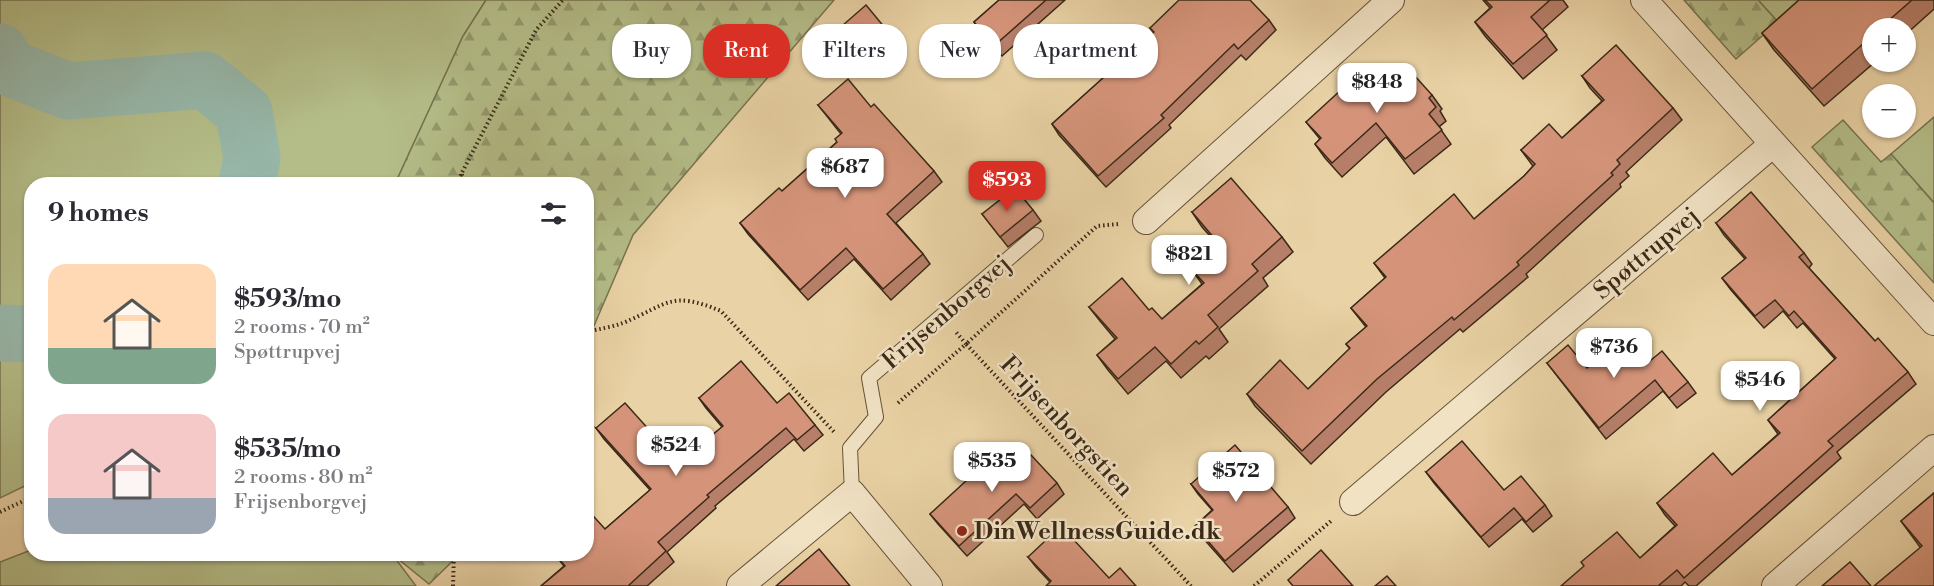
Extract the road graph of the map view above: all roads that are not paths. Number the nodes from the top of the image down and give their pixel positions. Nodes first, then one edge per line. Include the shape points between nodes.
1 (1391, 0) edge
2 (1644, 0) edge
3 (1773, 144) junction
4 (1146, 221) road end
5 (1036, 235) dead end
6 (1934, 322) edge
7 (1934, 448) edge
8 (852, 493) junction
9 (1353, 502) road end
10 (740, 586) edge
11 (929, 586) edge
12 (1775, 586) edge

1 - 4 street
2 - 3 street
3 - 6 street
3 - 9 street, Spøttrupvej
5 - 8 lane, Frijsenborgvej via 869,378 876,417 850,448
7 - 12 street
8 - 10 street
8 - 11 street

